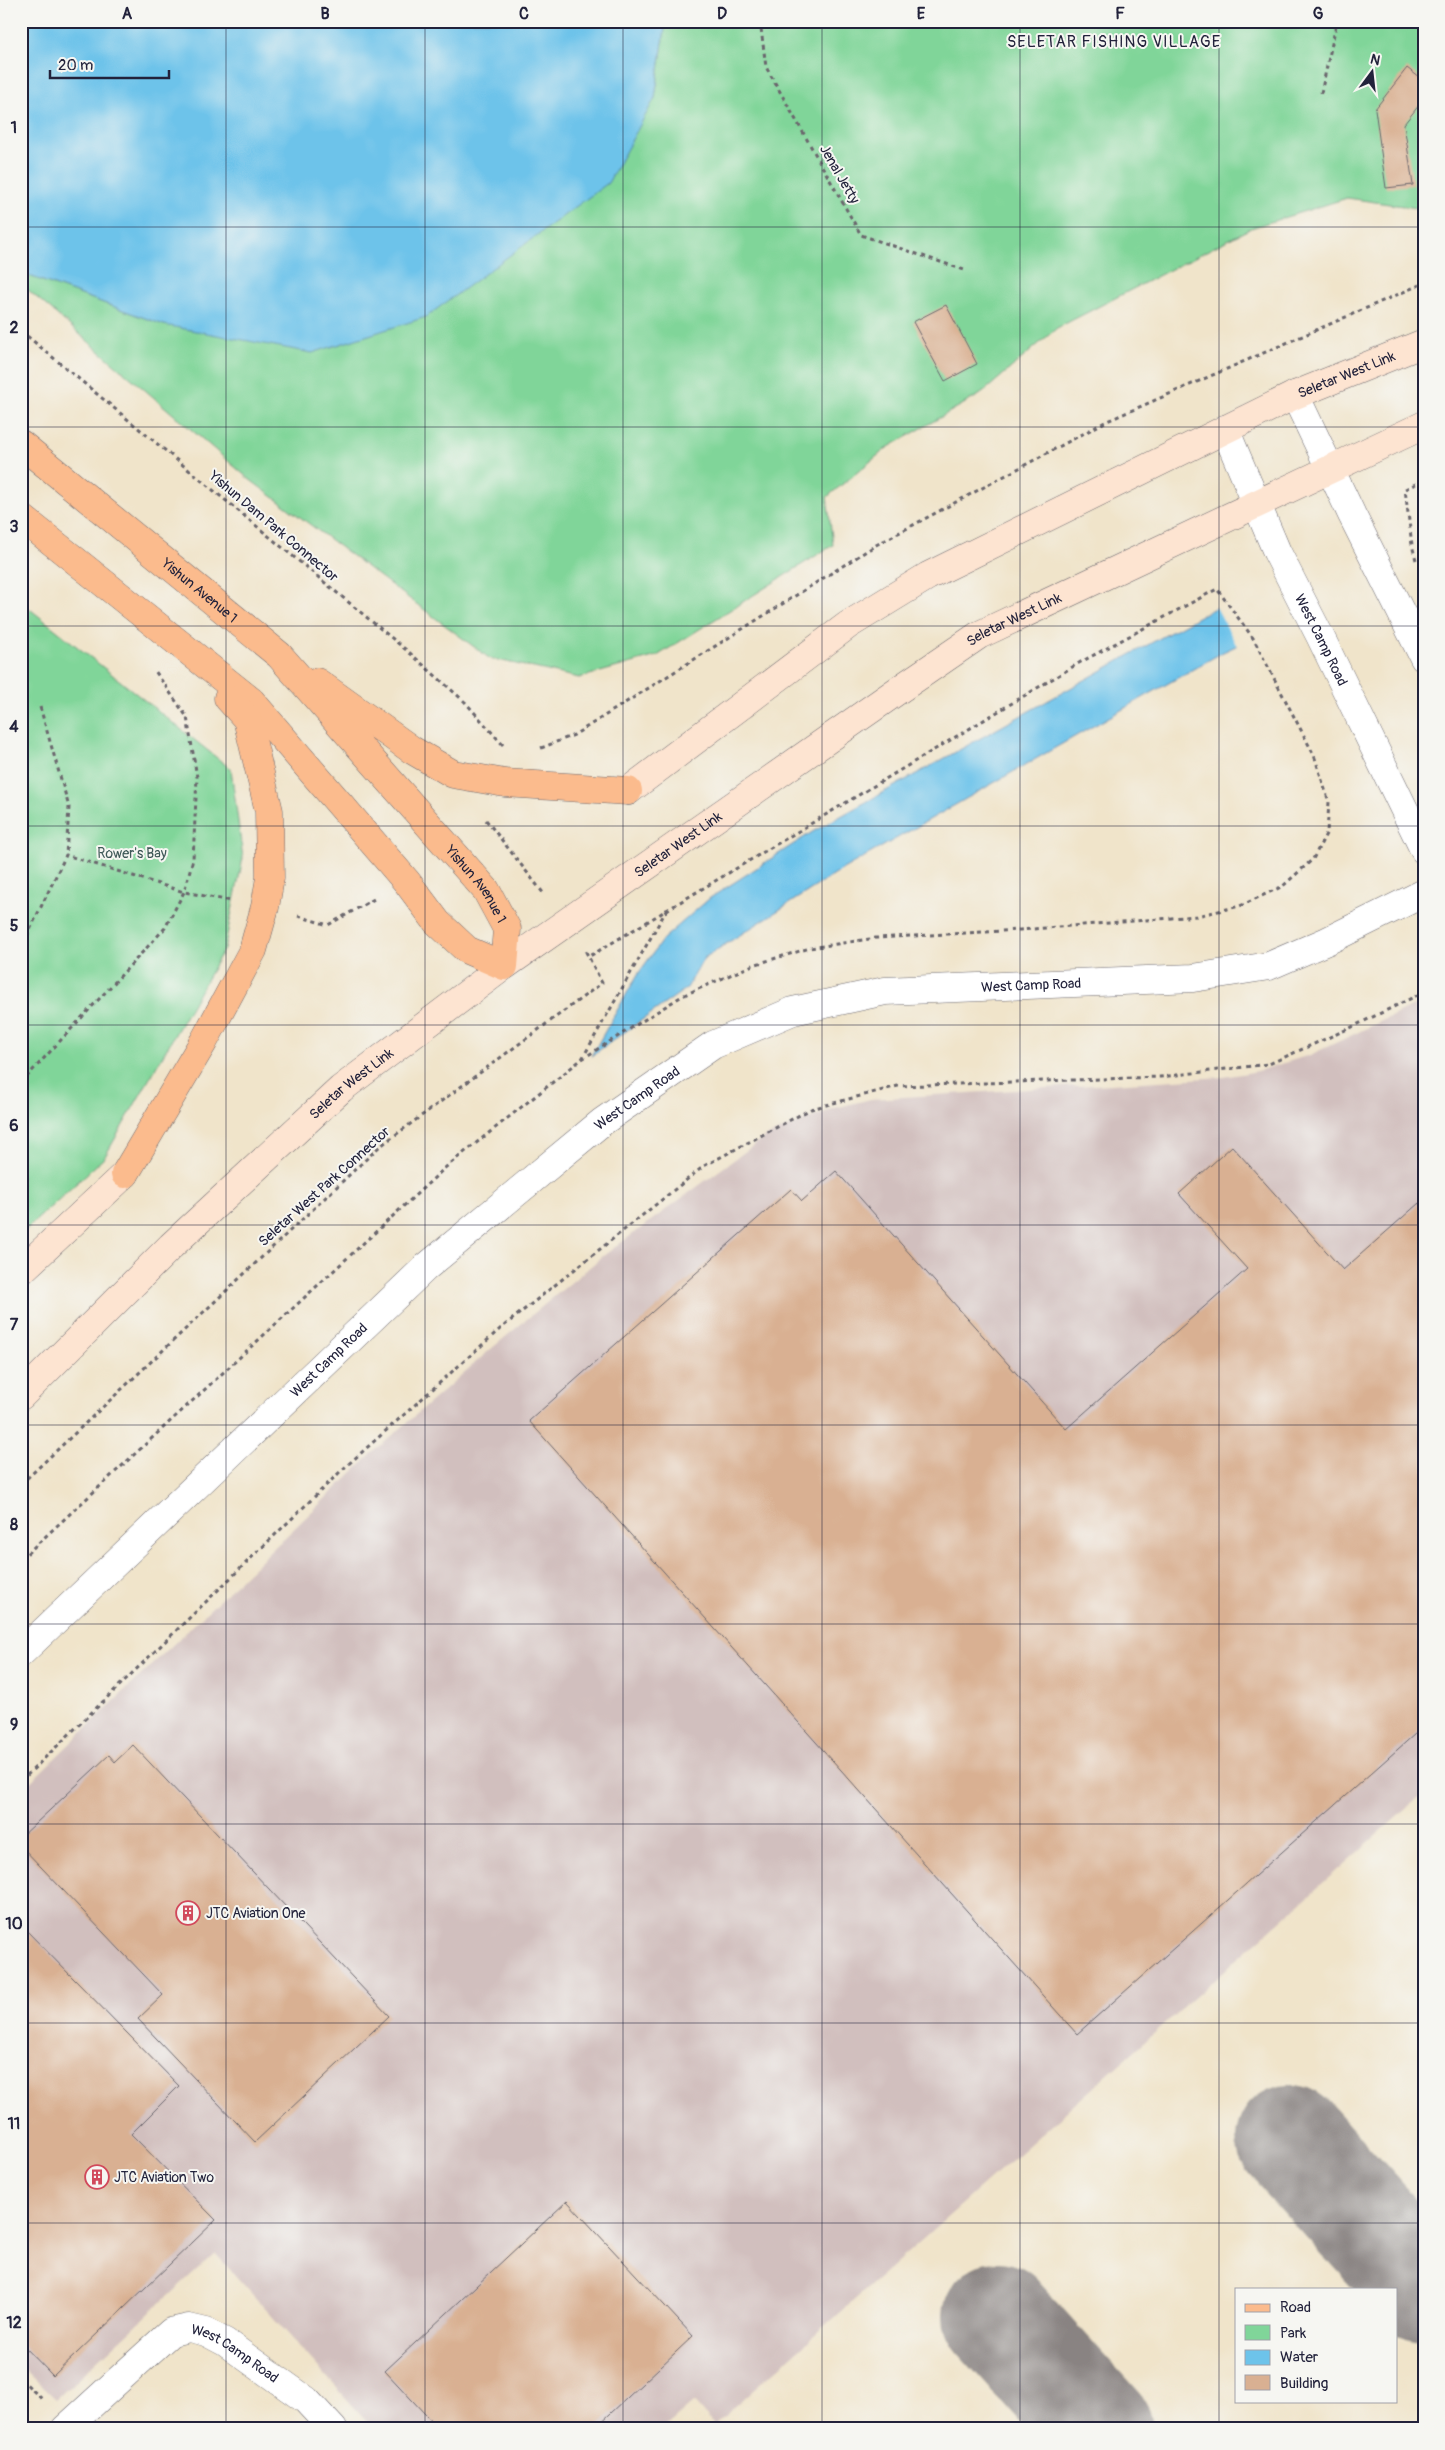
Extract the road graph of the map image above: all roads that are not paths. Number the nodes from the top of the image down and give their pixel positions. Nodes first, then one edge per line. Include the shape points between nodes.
1 (1424, 343) edge
2 (1295, 395) junction
3 (1424, 425) edge
4 (1225, 429) junction
5 (21, 444) edge
6 (1330, 468) junction
7 (1257, 503) junction
8 (21, 517) edge
9 (181, 645) junction
10 (279, 655) junction
11 (1424, 658) edge
12 (1424, 850) edge
13 (1424, 893) edge
14 (504, 966) junction
15 (21, 1271) edge
16 (21, 1396) edge
17 (21, 1653) edge
18 (65, 2429) edge
19 (333, 2429) edge

1 - 2 main road, Seletar West Link
2 - 4 main road, Seletar West Link
2 - 6 street
3 - 6 main road, Seletar West Link
4 - 7 street, West Camp Road
4 - 10 main road, Seletar West Link via 928,576 890,598 848,625 628,791 505,783 452,774 412,750
5 - 10 main road, Yishun Avenue 1
6 - 7 main road, Seletar West Link
6 - 11 street
7 - 12 street, West Camp Road
7 - 14 main road, Seletar West Link via 979,635
8 - 9 main road
9 - 14 main road via 251,701 407,882 437,922 467,950
9 - 15 main road via 247,719 269,811 270,878 265,907 253,950 126,1174
10 - 14 main road, Yishun Avenue 1 via 486,890 506,930
13 - 17 street, West Camp Road via 1269,966 1193,978 885,991 793,1011 713,1046 602,1122 425,1268
14 - 16 main road, Seletar West Link via 341,1089 171,1246
18 - 19 street, West Camp Road via 171,2332 189,2328 225,2342 306,2400

